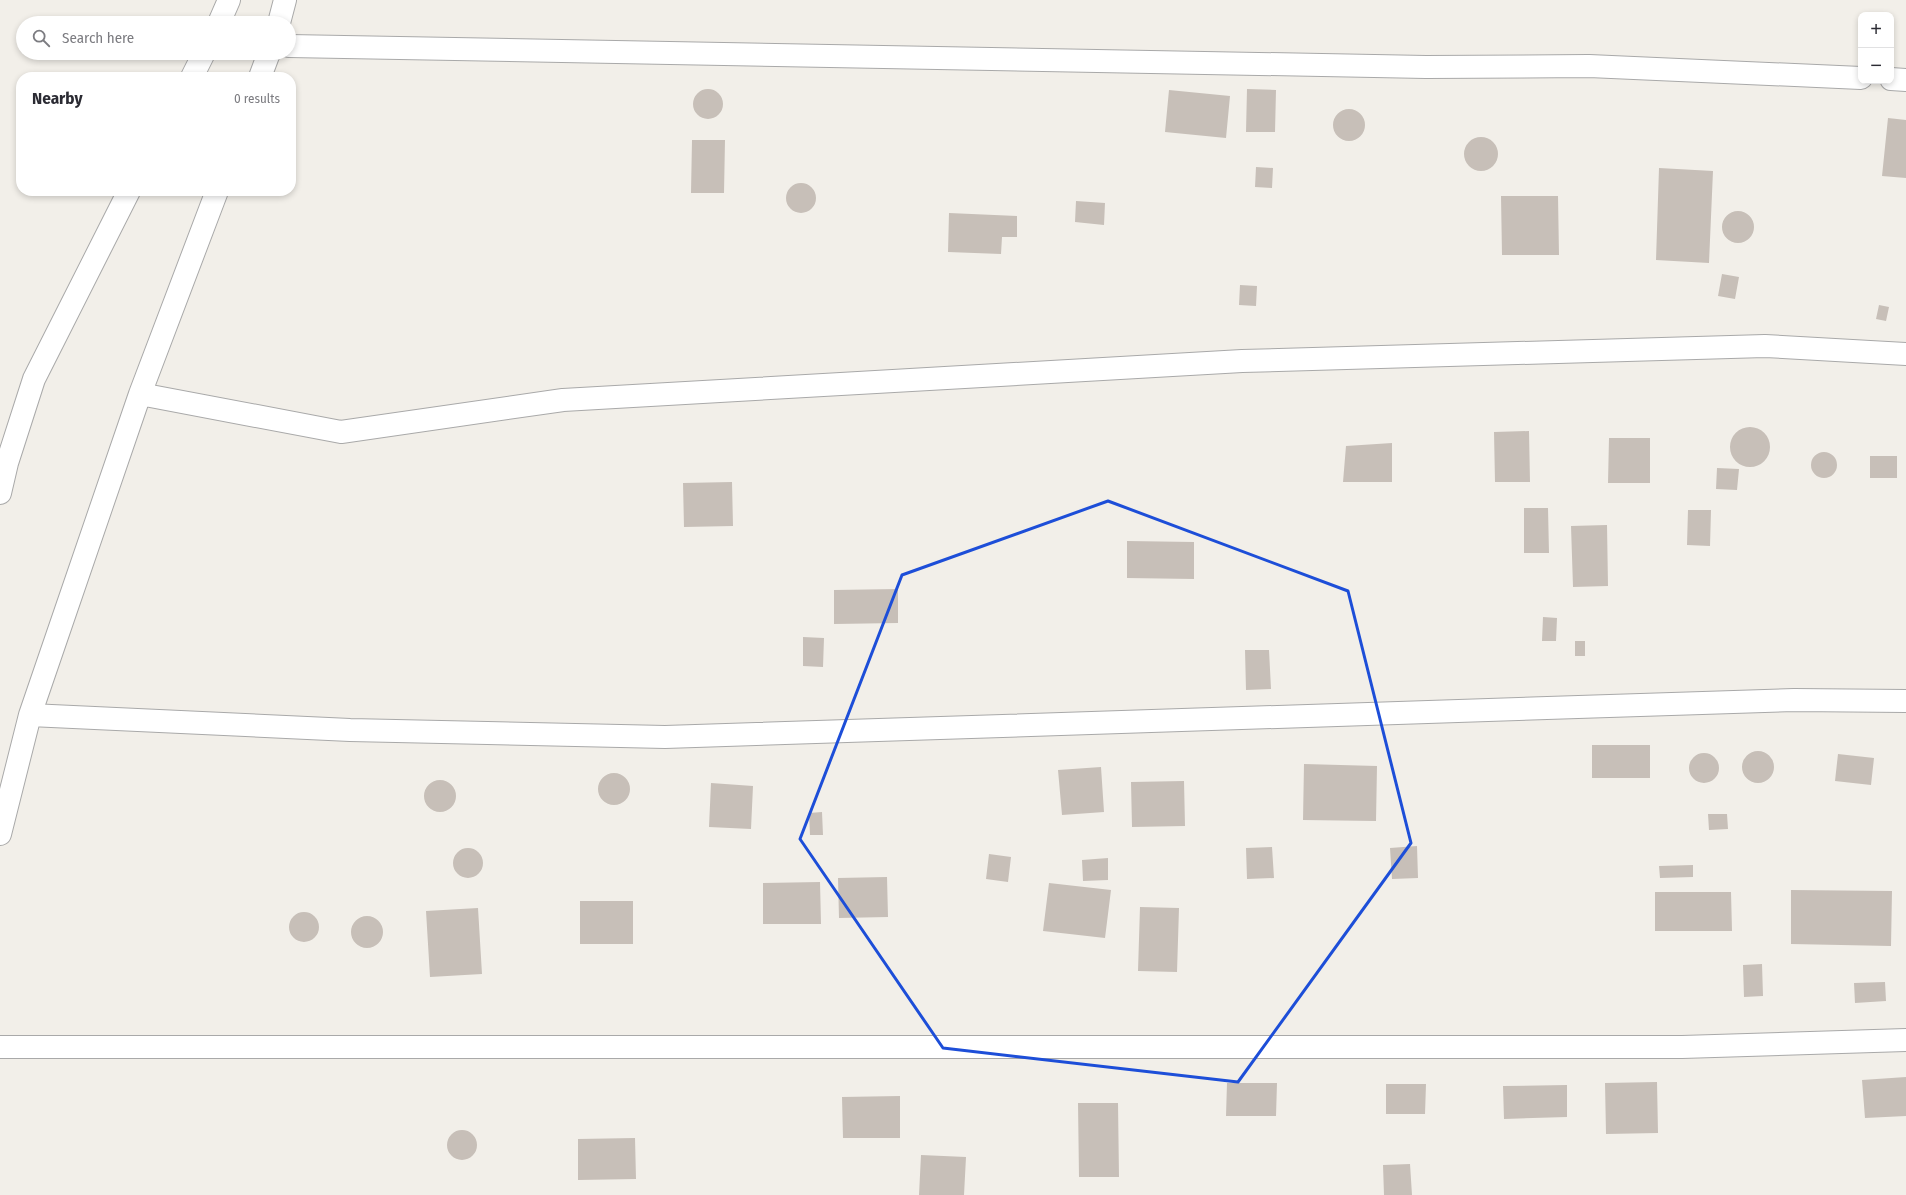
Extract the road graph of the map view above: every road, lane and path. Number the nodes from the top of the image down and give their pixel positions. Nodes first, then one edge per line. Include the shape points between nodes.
1 (229, 0) edge
2 (286, 0) edge
3 (222, 16) edge
4 (281, 16) edge
5 (296, 46) edge
6 (200, 60) edge
7 (266, 60) edge
8 (194, 72) edge
9 (262, 72) edge
10 (1858, 78) edge
11 (1894, 79) edge
12 (1906, 80) edge
13 (126, 196) edge
14 (215, 196) edge
15 (1906, 354) edge
16 (140, 394) junction
17 (0, 493) edge
18 (1906, 701) edge
19 (30, 715) junction
20 (0, 834) edge
21 (1906, 1040) edge
22 (0, 1047) edge

1 - 3 street
2 - 4 street
5 - 10 street via 1426,67 1588,66
6 - 8 street
7 - 9 street
11 - 12 street
13 - 17 street via 34,379
14 - 16 street
15 - 16 street via 1765,346 1242,361 563,400 341,432
16 - 19 street
18 - 19 street via 1794,700 665,737 350,730
19 - 20 street
21 - 22 street via 1682,1047

